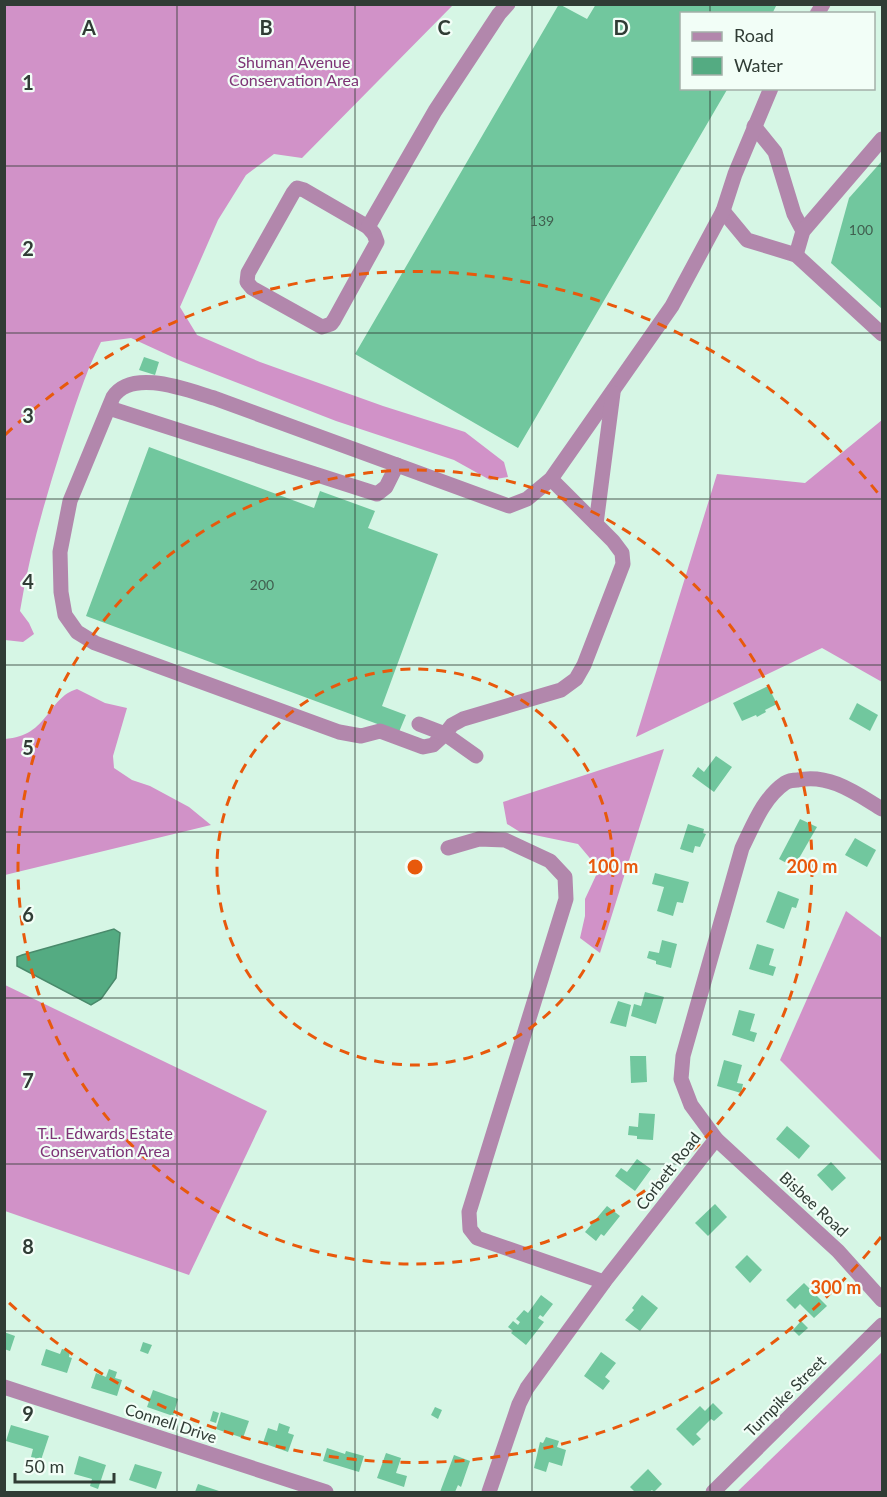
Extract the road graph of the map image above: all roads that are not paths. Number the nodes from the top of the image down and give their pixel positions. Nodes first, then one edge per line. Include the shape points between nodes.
1 (508, 4) edge
2 (770, 90) edge
3 (754, 126) junction
4 (882, 139) edge
5 (723, 211) junction
6 (368, 228) junction
7 (803, 231) junction
8 (796, 255) junction
9 (882, 334) edge
10 (614, 390) junction
11 (109, 408) junction
12 (398, 465) junction
13 (551, 479) junction
14 (596, 524) junction
15 (419, 724) dead end
16 (445, 734) junction
17 (476, 756) dead end
18 (882, 809) edge
19 (448, 849) dead end
20 (716, 1139) junction
21 (604, 1282) junction
22 (882, 1300) edge
23 (882, 1325) edge
24 (4, 1387) edge
25 (326, 1492) edge
26 (489, 1492) edge
27 (713, 1492) edge

1 - 6 street via 435,111
2 - 3 street
3 - 5 street
3 - 7 street via 775,152
4 - 7 street
5 - 8 street via 747,240
5 - 10 street via 672,306
6 - 6 street via 297,188 248,273 247,282 317,326 326,326 334,320 377,243
7 - 8 street
8 - 9 street
10 - 13 street
10 - 14 street
11 - 12 street via 118,389 132,383 171,386
11 - 12 street via 377,494 386,487
11 - 16 street via 70,501 60,552 65,615 77,632 339,732 361,736 380,731 423,747 433,745
12 - 13 street via 509,506 527,499
13 - 14 street
14 - 16 street via 622,553 623,564 576,679 561,690 463,719
15 - 16 street
16 - 17 street
18 - 20 street, Corbett Road via 828,780 805,778 786,782 757,817 742,849 683,1056 684,1088
19 - 21 street via 479,839 505,840 550,861 565,877 566,898 469,1212 470,1229 477,1238
20 - 21 street, Corbett Road
20 - 22 street, Bisbee Road via 838,1251
21 - 26 street, Corbett Road via 527,1388
23 - 27 street, Turnpike Street
24 - 25 street, Connell Drive

